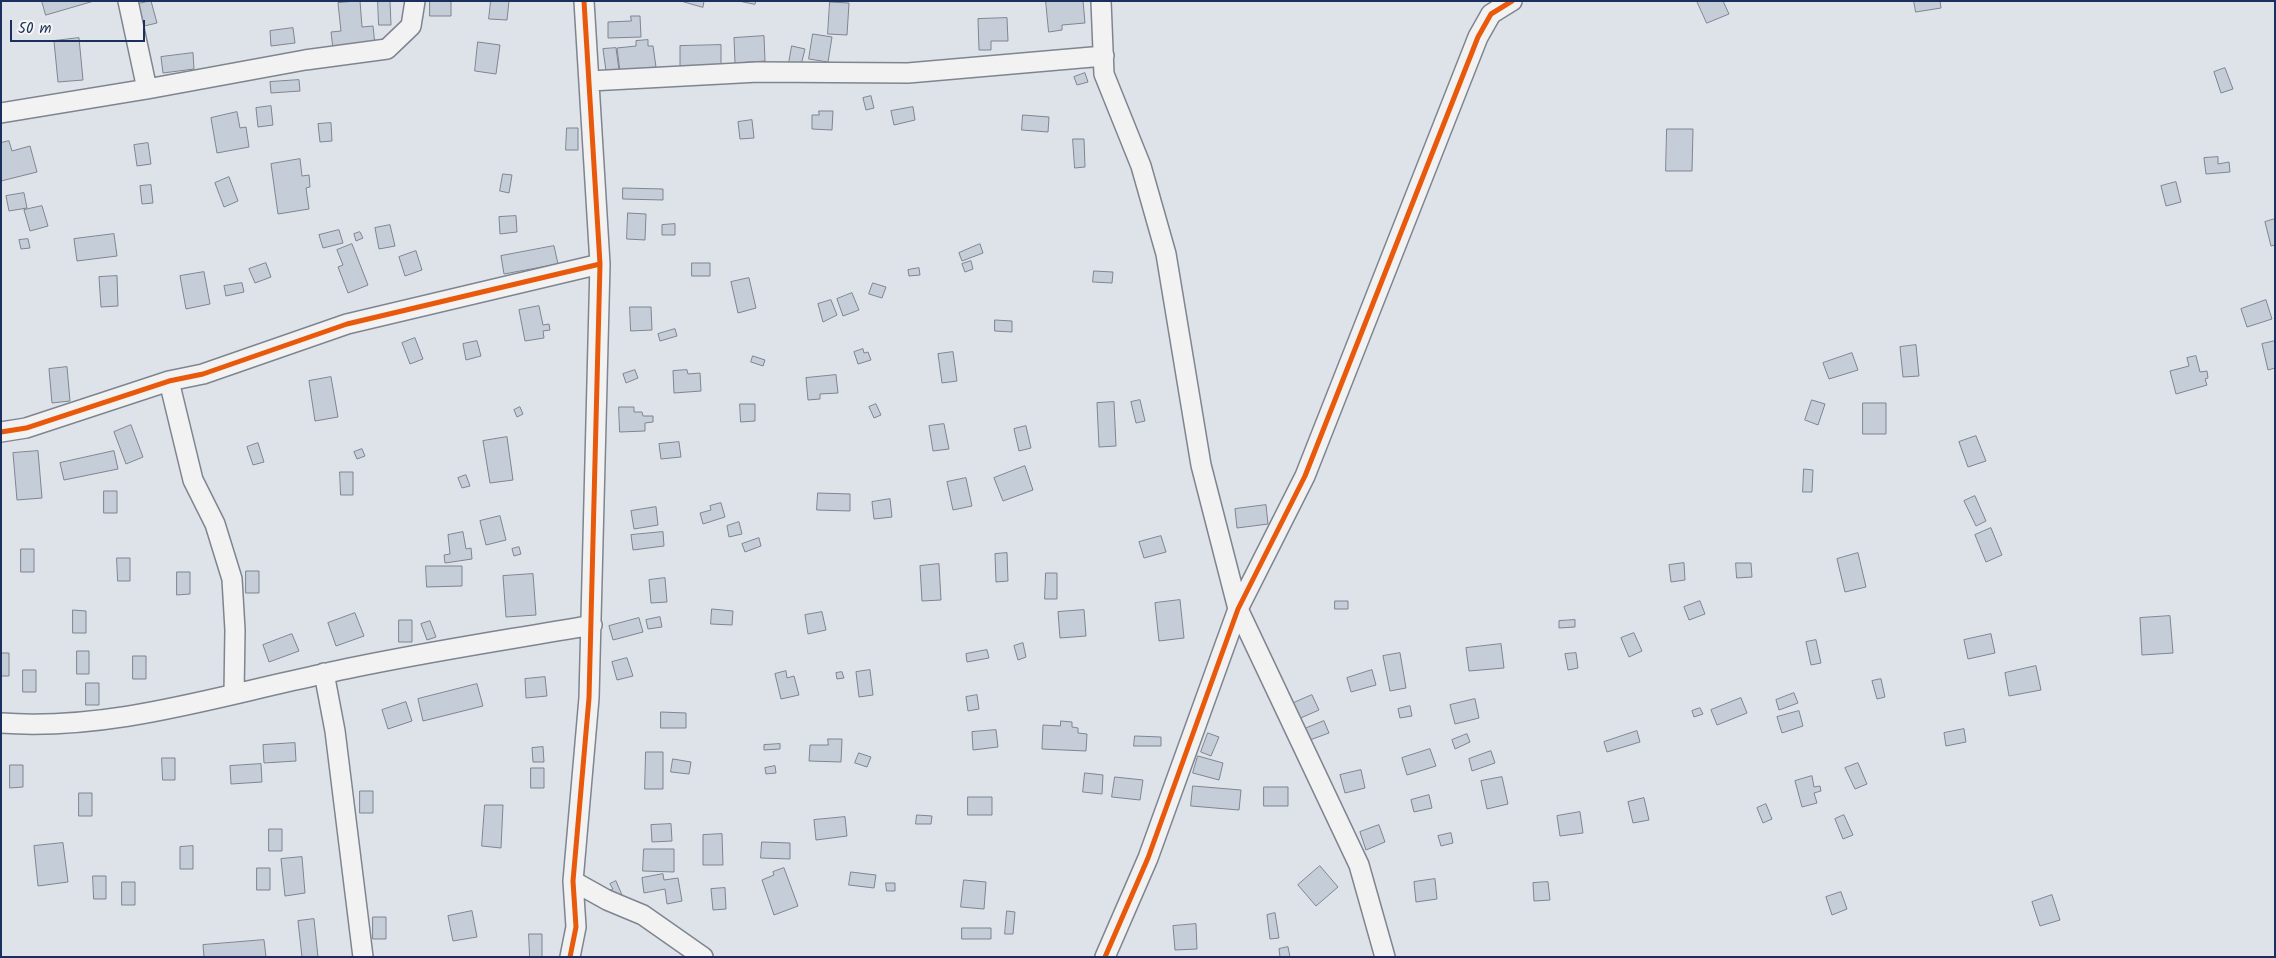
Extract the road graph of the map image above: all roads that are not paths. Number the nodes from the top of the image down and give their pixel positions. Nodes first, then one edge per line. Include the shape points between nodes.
1 (128, 1) edge
2 (415, 1) edge
3 (584, 1) edge
4 (1101, 1) edge
5 (1512, 1) edge
6 (1104, 56) junction
7 (590, 82) junction
8 (147, 89) junction
9 (1, 113) edge
10 (600, 264) junction
11 (170, 381) junction
12 (1, 432) edge
13 (1238, 609) junction
14 (592, 625) junction
15 (324, 673) junction
16 (234, 694) junction
17 (1, 723) edge
18 (573, 881) junction
19 (363, 957) edge
20 (570, 957) edge
21 (703, 957) edge
22 (1105, 957) edge
23 (1385, 957) edge

1 - 8 street
2 - 8 street via 411,26 387,49 305,60
3 - 7 street
4 - 6 street
5 - 13 street via 1491,14 1478,36 1305,476
6 - 7 street via 908,73 758,72
6 - 13 street via 1104,74 1142,166 1166,254 1201,465
7 - 10 street
8 - 9 street
10 - 11 street via 347,324 203,374
10 - 14 street
11 - 12 street via 26,428
11 - 16 street via 193,480 215,524 232,579
13 - 22 street via 1148,858
13 - 23 street via 1359,865
14 - 15 street
14 - 18 street
15 - 16 street
15 - 19 street
16 - 17 street via 158,712 39,726
18 - 20 street via 576,927
18 - 21 street via 643,915

